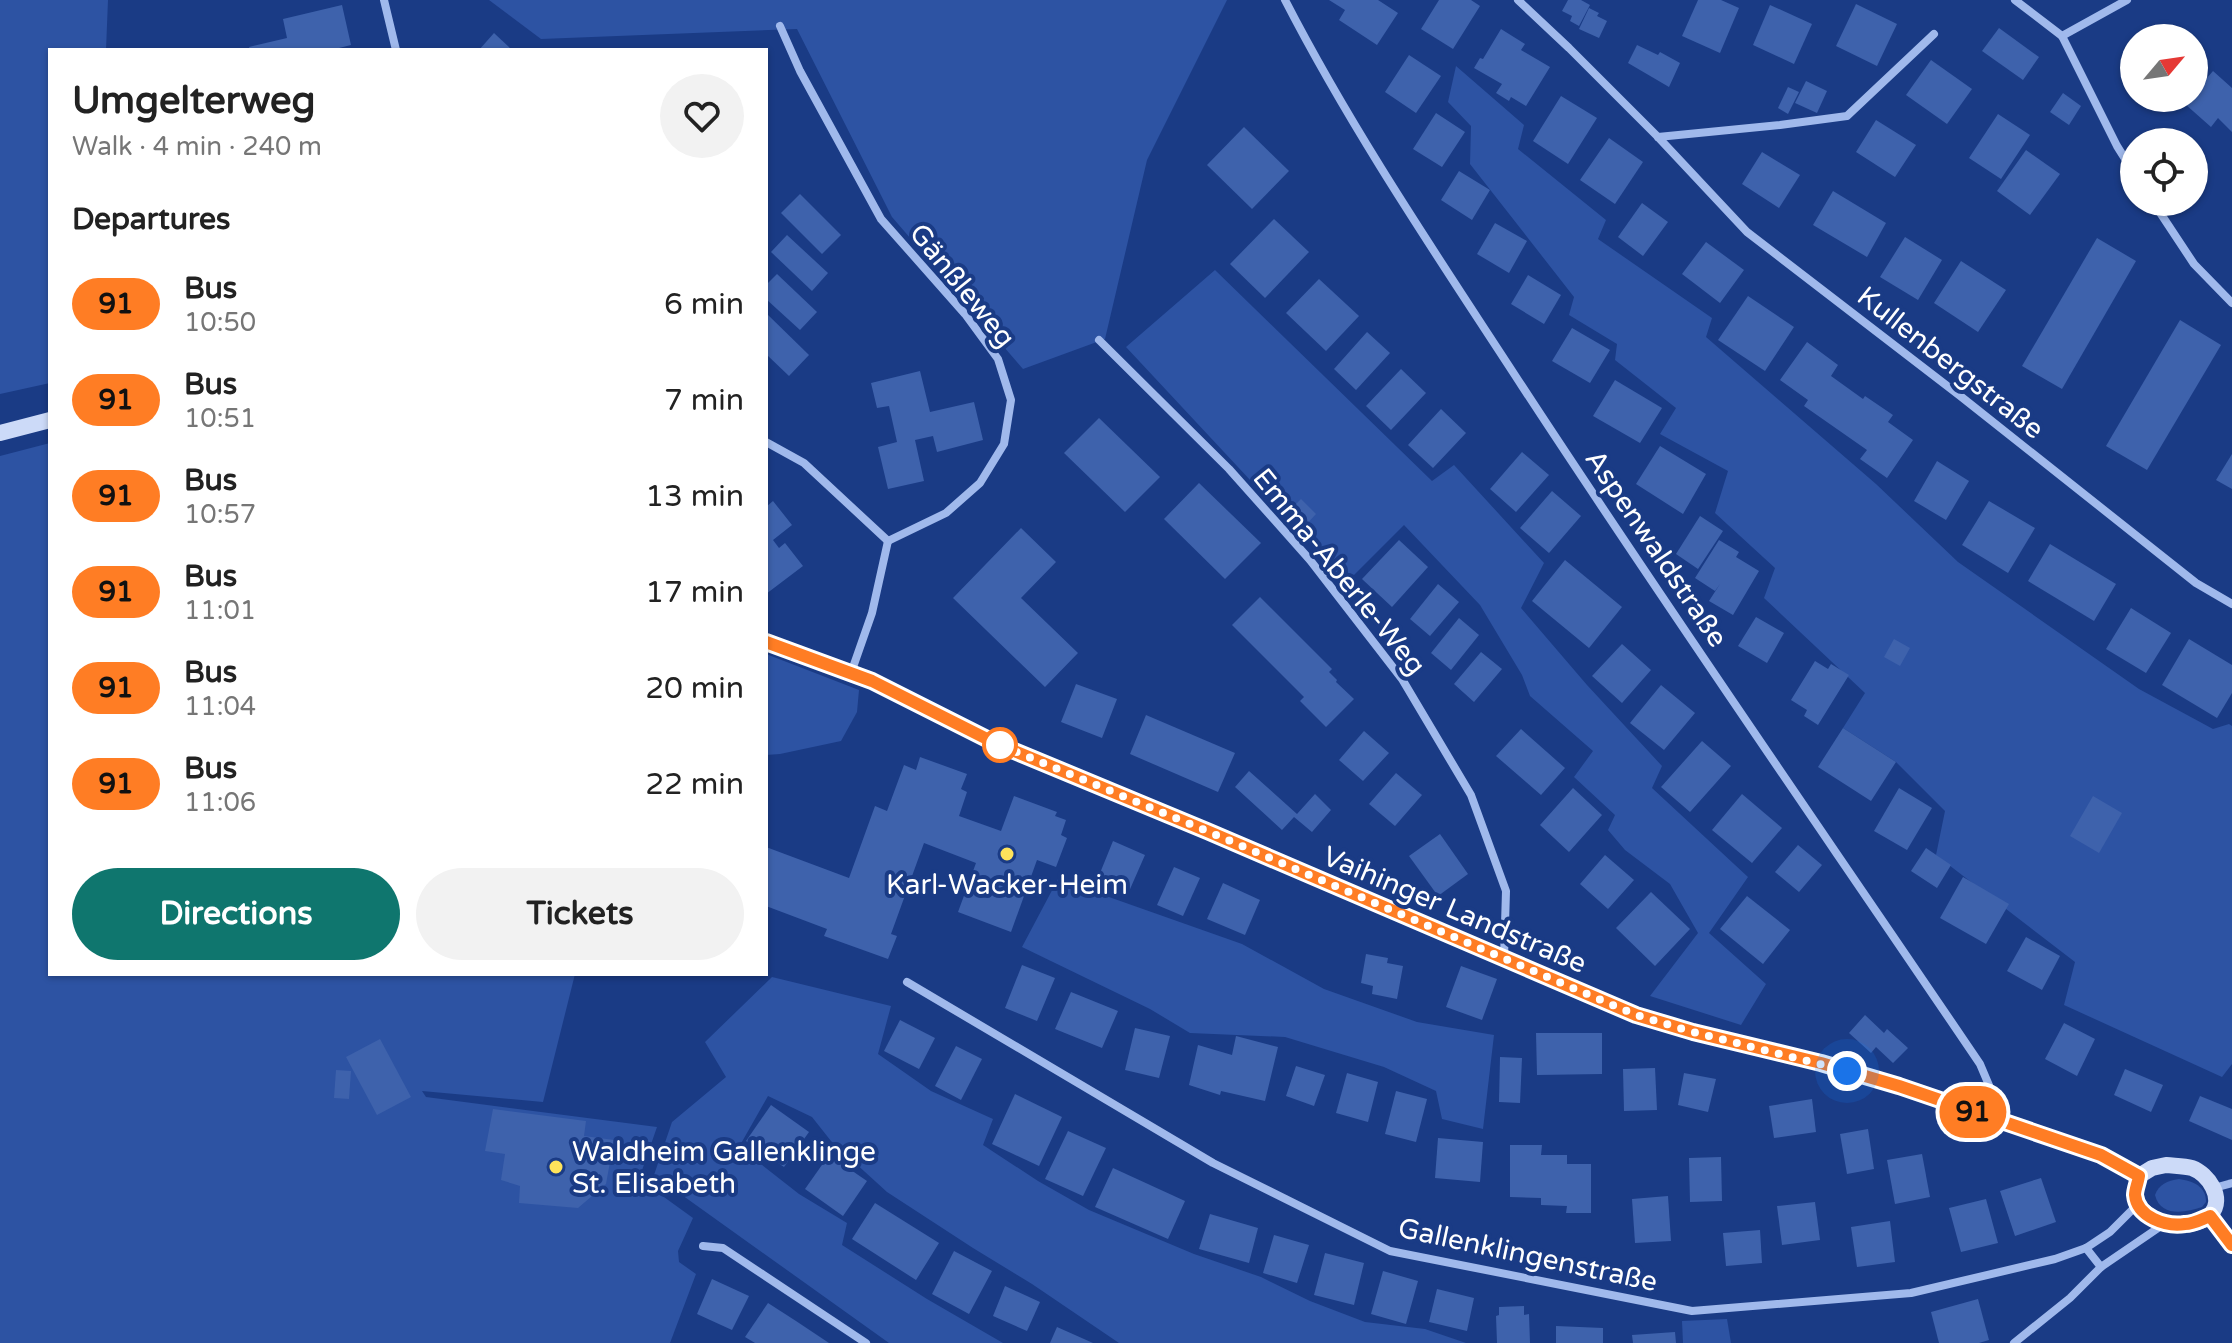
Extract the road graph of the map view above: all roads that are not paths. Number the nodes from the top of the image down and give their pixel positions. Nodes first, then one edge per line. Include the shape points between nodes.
1 (384, 0) edge
2 (1285, 0) edge
3 (1518, 0) edge
4 (2015, 0) edge
5 (2127, 0) edge
6 (780, 26) dead end
7 (1934, 34) dead end
8 (2062, 36) junction
9 (396, 48) edge
10 (1658, 137) junction
11 (2120, 151) edge
12 (2162, 216) edge
13 (2232, 303) edge
14 (1099, 340) dead end
15 (48, 421) edge
16 (0, 433) edge
17 (768, 443) edge
18 (888, 541) junction
19 (2232, 604) edge
20 (768, 643) edge
21 (851, 673) junction
22 (1504, 959) junction
23 (907, 982) dead end
24 (1985, 1116) junction
25 (2139, 1176) junction
26 (2232, 1183) edge
27 (2214, 1188) junction
28 (2137, 1205) junction
29 (2210, 1216) junction
30 (2165, 1223) junction
31 (2232, 1245) edge
32 (703, 1246) dead end
33 (2086, 1248) junction
34 (2101, 1267) junction
35 (866, 1343) edge
36 (2014, 1343) edge

1 - 9 street
2 - 24 street, Aspenwaldstraße via 1325,76 1531,400 1980,1064 1991,1090
3 - 10 street, Kullenbergstraße
4 - 8 street
5 - 8 street
6 - 18 street, Gänßleweg via 881,219 998,359 1011,400 1004,444 980,483 946,513
7 - 10 street via 1847,116
8 - 11 street
10 - 19 street, Kullenbergstraße via 1747,232 2196,583
12 - 13 street via 2194,264
14 - 22 street, Emma-Aberle-Weg via 1229,469 1402,679 1471,795 1506,891
15 - 16 street
17 - 18 street via 804,463
18 - 21 street via 872,613
20 - 21 street, Vaihinger Landstraße
21 - 22 street, Vaihinger Landstraße via 995,743
22 - 24 street, Vaihinger Landstraße via 1636,1015 1821,1063
23 - 33 street, Gallenklingenstraße via 1213,1163 1390,1251 1692,1311 1911,1293
24 - 25 street, Vaihinger Landstraße via 2101,1155
25 - 27 street via 2152,1168 2185,1166 2196,1169
25 - 28 street
26 - 27 street
27 - 29 street
28 - 30 street
28 - 33 street, Gallenklingenstraße
29 - 30 street via 2185,1225
29 - 31 street
30 - 34 street
32 - 35 street via 723,1248
33 - 34 street
34 - 36 street

